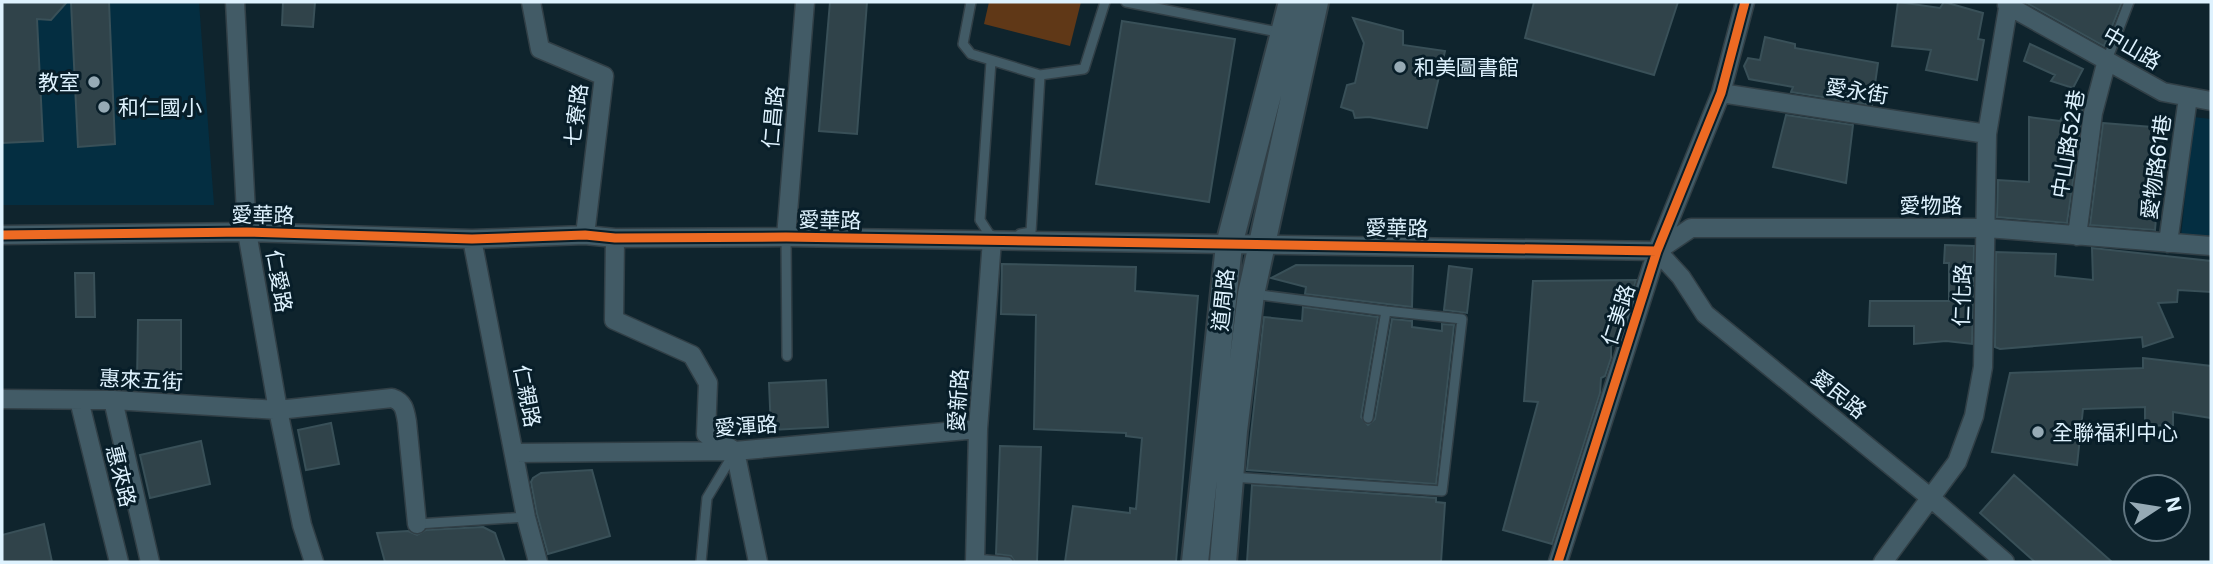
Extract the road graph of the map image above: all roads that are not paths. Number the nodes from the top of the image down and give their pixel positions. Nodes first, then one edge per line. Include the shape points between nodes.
1 (235, 2) edge
2 (531, 2) edge
3 (805, 2) edge
4 (971, 2) edge
5 (1105, 2) edge
6 (1126, 2) edge
7 (1292, 2) edge
8 (1315, 2) edge
9 (1745, 2) edge
10 (2129, 2) edge
11 (2004, 3) edge
12 (1283, 33) junction
13 (2107, 60) junction
14 (990, 61) junction
15 (1040, 75) junction
16 (1721, 93) junction
17 (2188, 97) junction
18 (2211, 101) edge
19 (1987, 134) junction
20 (1987, 228) junction
21 (247, 232) junction
22 (2, 235) edge
23 (585, 235) junction
24 (786, 236) junction
25 (2077, 236) junction
26 (615, 238) junction
27 (472, 239) junction
28 (992, 240) junction
29 (2168, 243) junction
30 (1260, 244) junction
31 (1229, 245) junction
32 (2211, 246) edge
33 (1657, 251) junction
34 (1251, 294) junction
35 (1386, 312) junction
36 (787, 356) dead end
37 (2, 399) edge
38 (79, 400) junction
39 (113, 400) junction
40 (278, 410) junction
41 (1368, 418) dead end
42 (978, 429) junction
43 (734, 451) junction
44 (515, 453) junction
45 (1230, 477) junction
46 (1932, 499) junction
47 (526, 517) junction
48 (417, 524) joint
49 (976, 561) edge
50 (119, 562) edge
51 (150, 562) edge
52 (314, 562) edge
53 (538, 562) edge
54 (701, 562) edge
55 (758, 562) edge
56 (1008, 562) edge
57 (1195, 562) edge
58 (1223, 562) edge
59 (1559, 562) edge
60 (1883, 562) edge
61 (2005, 562) edge

1 - 21 street, 仁愛路
2 - 23 street, 七寮路 via 540,49 604,76
3 - 24 street, 仁昌路
4 - 14 lane via 963,44 971,54
5 - 15 lane via 1084,69
6 - 12 lane
7 - 12 main road, 道周路
8 - 30 main road, 道周路
9 - 16 street, 仁美路
10 - 13 lane
11 - 13 street, 中山路
11 - 19 street, 仁化路
12 - 31 main road, 道周路
13 - 17 street, 中山路 via 2163,92
13 - 25 street, 中山路52巷 via 2093,113
14 - 15 lane
14 - 28 lane via 980,220
15 - 28 lane via 1031,232
16 - 19 street, 愛永街
16 - 33 street, 仁美路
17 - 18 street, 中山路
17 - 29 street, 愛物路61巷
19 - 20 street, 仁化路
20 - 25 street, 愛物路
20 - 33 street, 愛物路 via 1691,228
20 - 46 street, 仁化路 via 1983,367 1974,416 1957,462
21 - 22 street, 愛華路
21 - 27 street, 愛華路
21 - 40 street, 仁愛路
23 - 26 street, 愛華路
23 - 27 street, 愛華路
24 - 26 street, 愛華路
24 - 28 street, 愛華路
24 - 36 lane
25 - 29 street, 愛物路
26 - 43 street via 614,320 692,355 708,383 706,434
27 - 44 street, 仁親路
28 - 31 street, 愛華路
28 - 42 street, 愛新路
29 - 32 street, 愛物路
30 - 31 street, 愛華路
30 - 33 street, 愛華路
30 - 34 main road, 道周路
31 - 57 main road, 道周路
33 - 46 street, 愛民路 via 1705,314
33 - 59 street, 仁美路
34 - 35 lane
34 - 45 main road, 道周路
35 - 41 lane
35 - 45 lane via 1462,319 1442,491
37 - 38 street, 惠來五街
38 - 39 street, 惠來五街
38 - 50 street, 惠來路
39 - 40 street, 惠來五街
39 - 51 street, 惠來路
40 - 48 street, 惠來五街 via 399,400 407,422
40 - 52 street, 仁愛路
42 - 43 street, 愛渾路
42 - 49 street, 愛新路
43 - 44 street, 愛渾路
43 - 54 lane via 707,498
43 - 55 street
44 - 47 street, 仁親路
45 - 58 main road, 道周路
46 - 60 street, 仁化路
46 - 61 street, 愛民路
47 - 48 lane
47 - 53 street, 仁親路
49 - 56 lane

